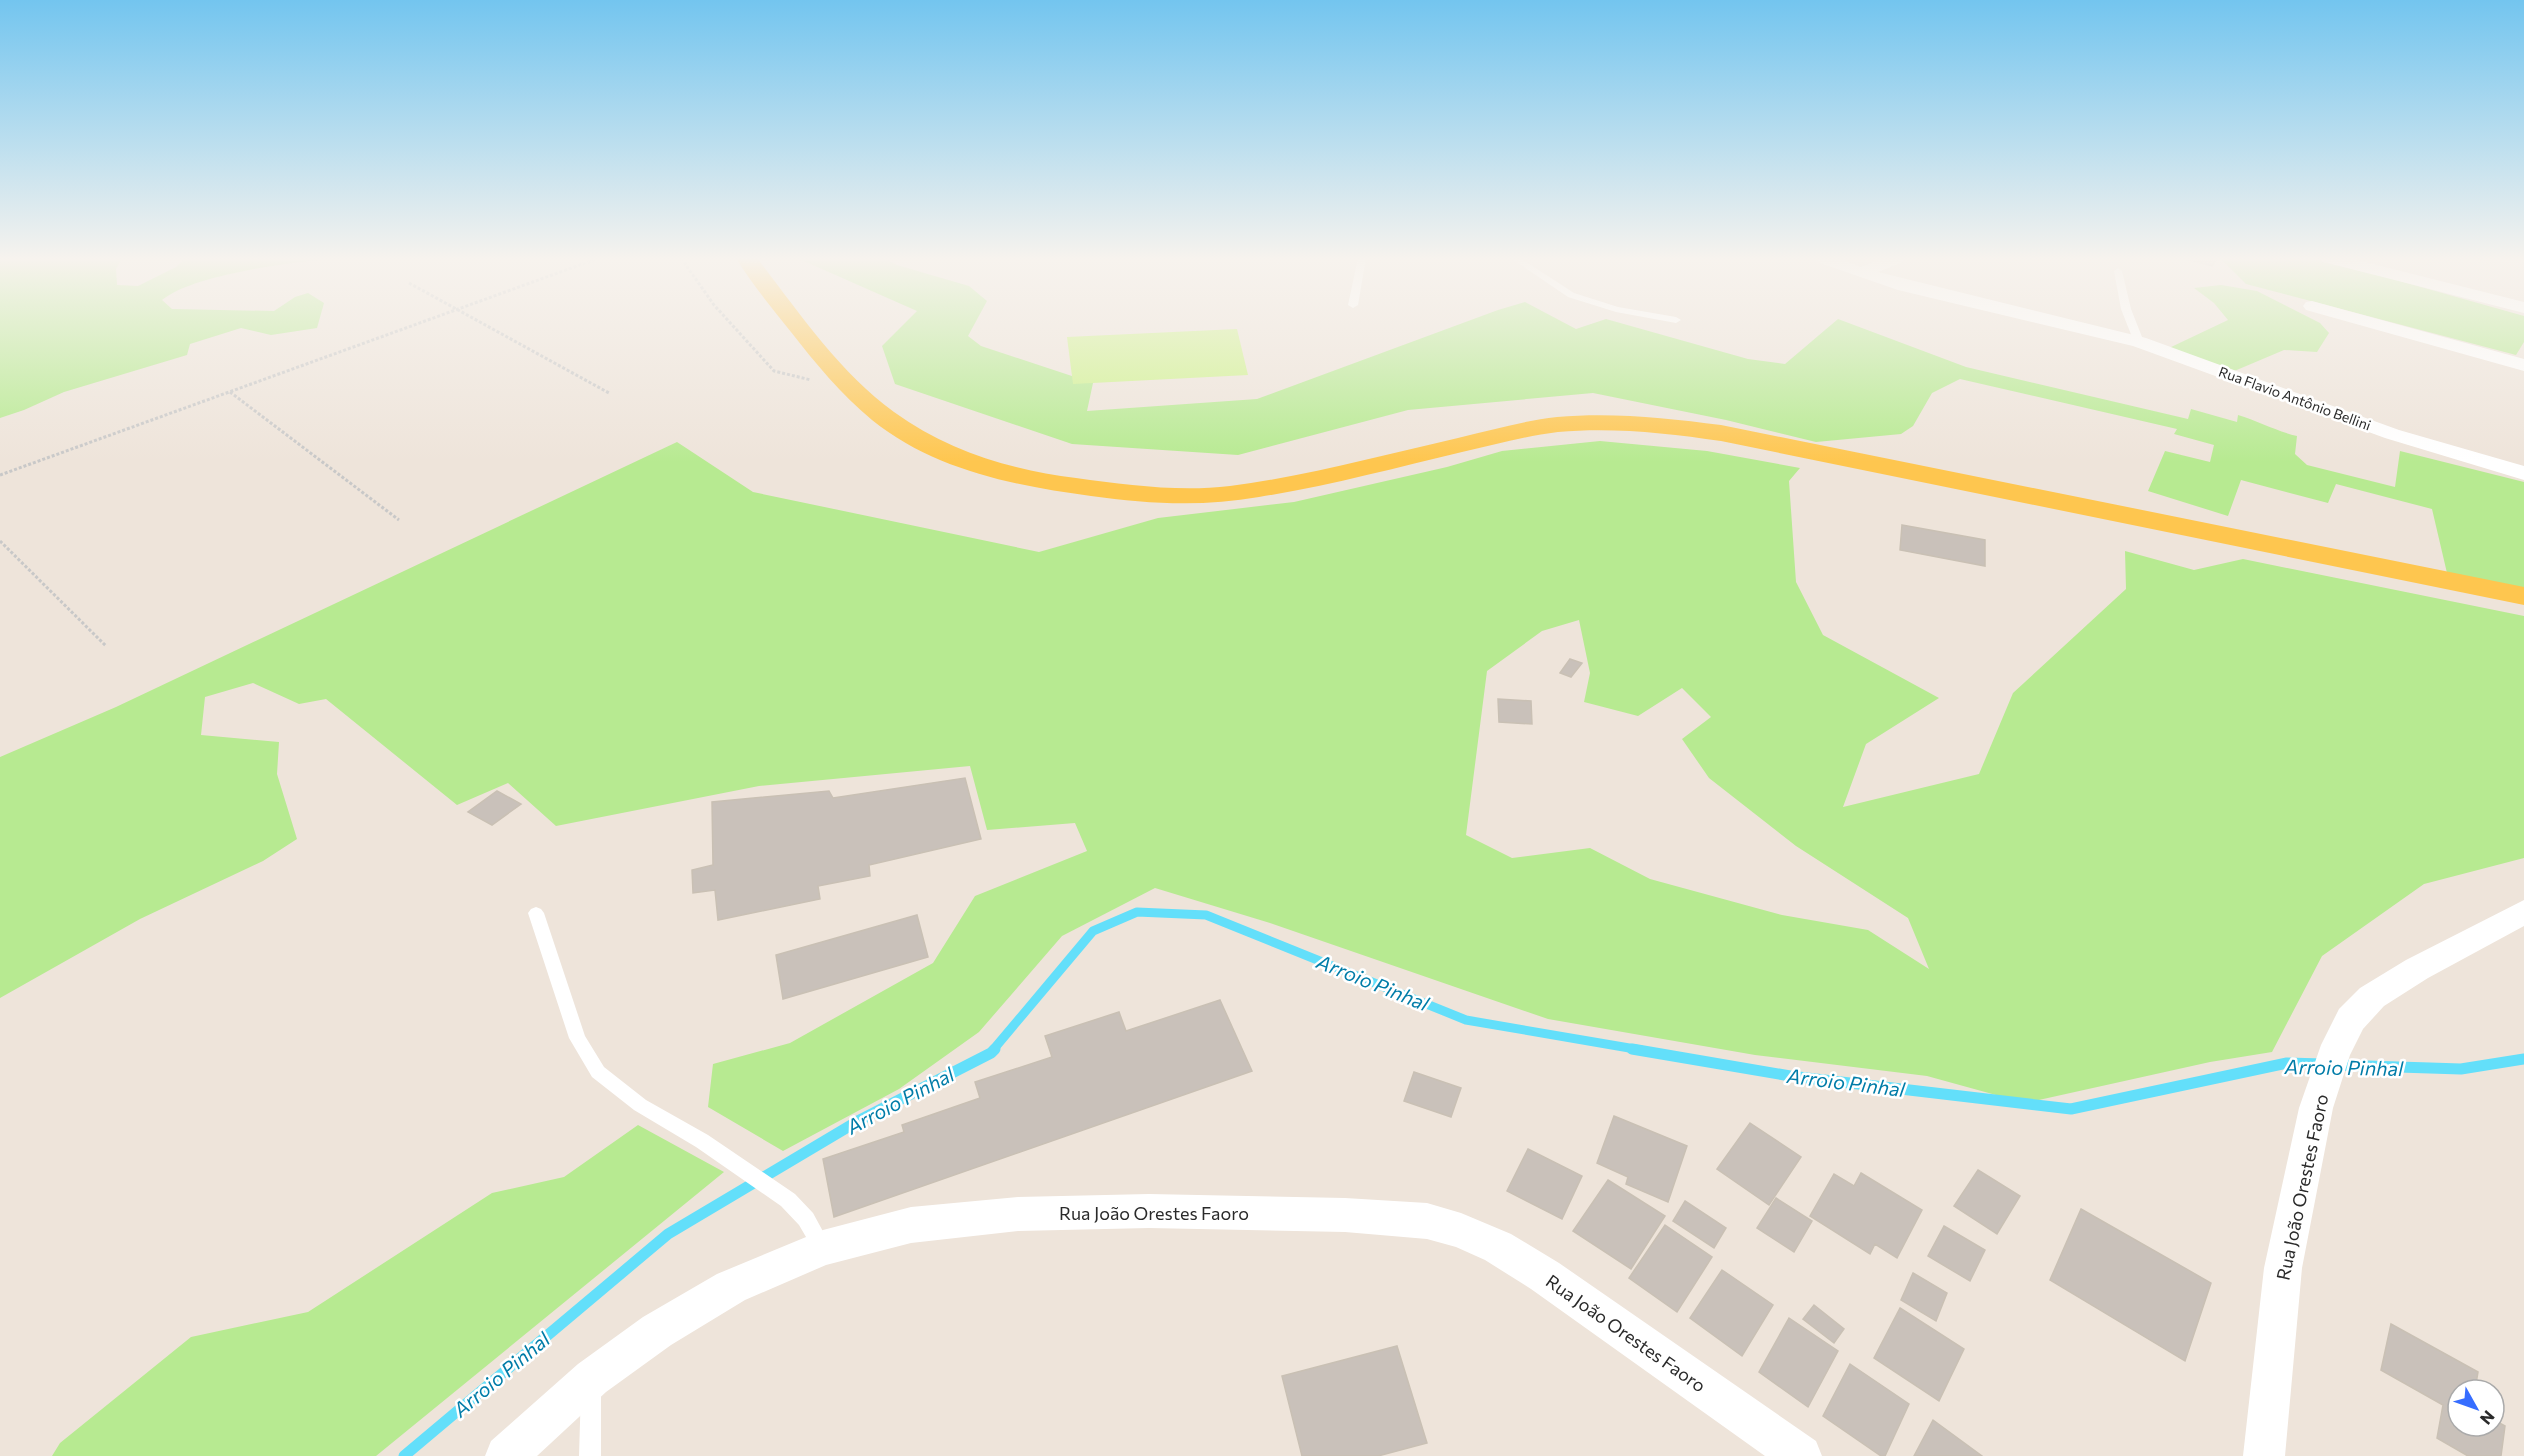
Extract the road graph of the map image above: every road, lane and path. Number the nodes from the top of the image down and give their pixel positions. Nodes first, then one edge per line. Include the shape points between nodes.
1 (411, 326) edge
2 (488, 326) edge
3 (733, 326) edge
4 (800, 326) edge
5 (2072, 326) edge
6 (2133, 326) edge
7 (2384, 326) edge
8 (2139, 342) junction
9 (2524, 365) edge
10 (854, 389) junction
11 (230, 392) junction
12 (609, 393) dead end
13 (2524, 473) edge
14 (0, 475) edge
15 (399, 520) dead end
16 (0, 541) edge
17 (2524, 596) edge
18 (106, 646) dead end
19 (2524, 912) edge
20 (536, 914) dead end
21 (823, 1248) junction
22 (592, 1378) junction
23 (506, 1456) edge
24 (590, 1456) edge
25 (1801, 1456) edge
26 (2264, 1456) edge

1 - 11 path
2 - 12 path
3 - 10 path via 774,371
4 - 10 main road
5 - 8 street, Rua Flavio Antônio Bellini
6 - 8 lane
7 - 9 street
8 - 13 street, Rua Flavio Antônio Bellini via 2392,434
10 - 17 main road via 883,416 951,454 1030,480 1088,488 1178,496 1228,494 1532,428 1616,422 1656,424 1732,436
11 - 14 path
11 - 15 path
16 - 18 path
19 - 26 street, Rua João Orestes Faoro via 2372,997 2351,1019 2333,1055 2316,1108 2283,1268
20 - 21 lane via 577,1038 598,1072 640,1105 702,1141 788,1200 806,1219
21 - 22 street, Rua João Orestes Faoro via 731,1287 657,1331
21 - 25 street, Rua João Orestes Faoro via 911,1225 1018,1214 1149,1211 1346,1215 1427,1221 1498,1247 1545,1276
22 - 23 street, Rua João Orestes Faoro
22 - 24 lane

